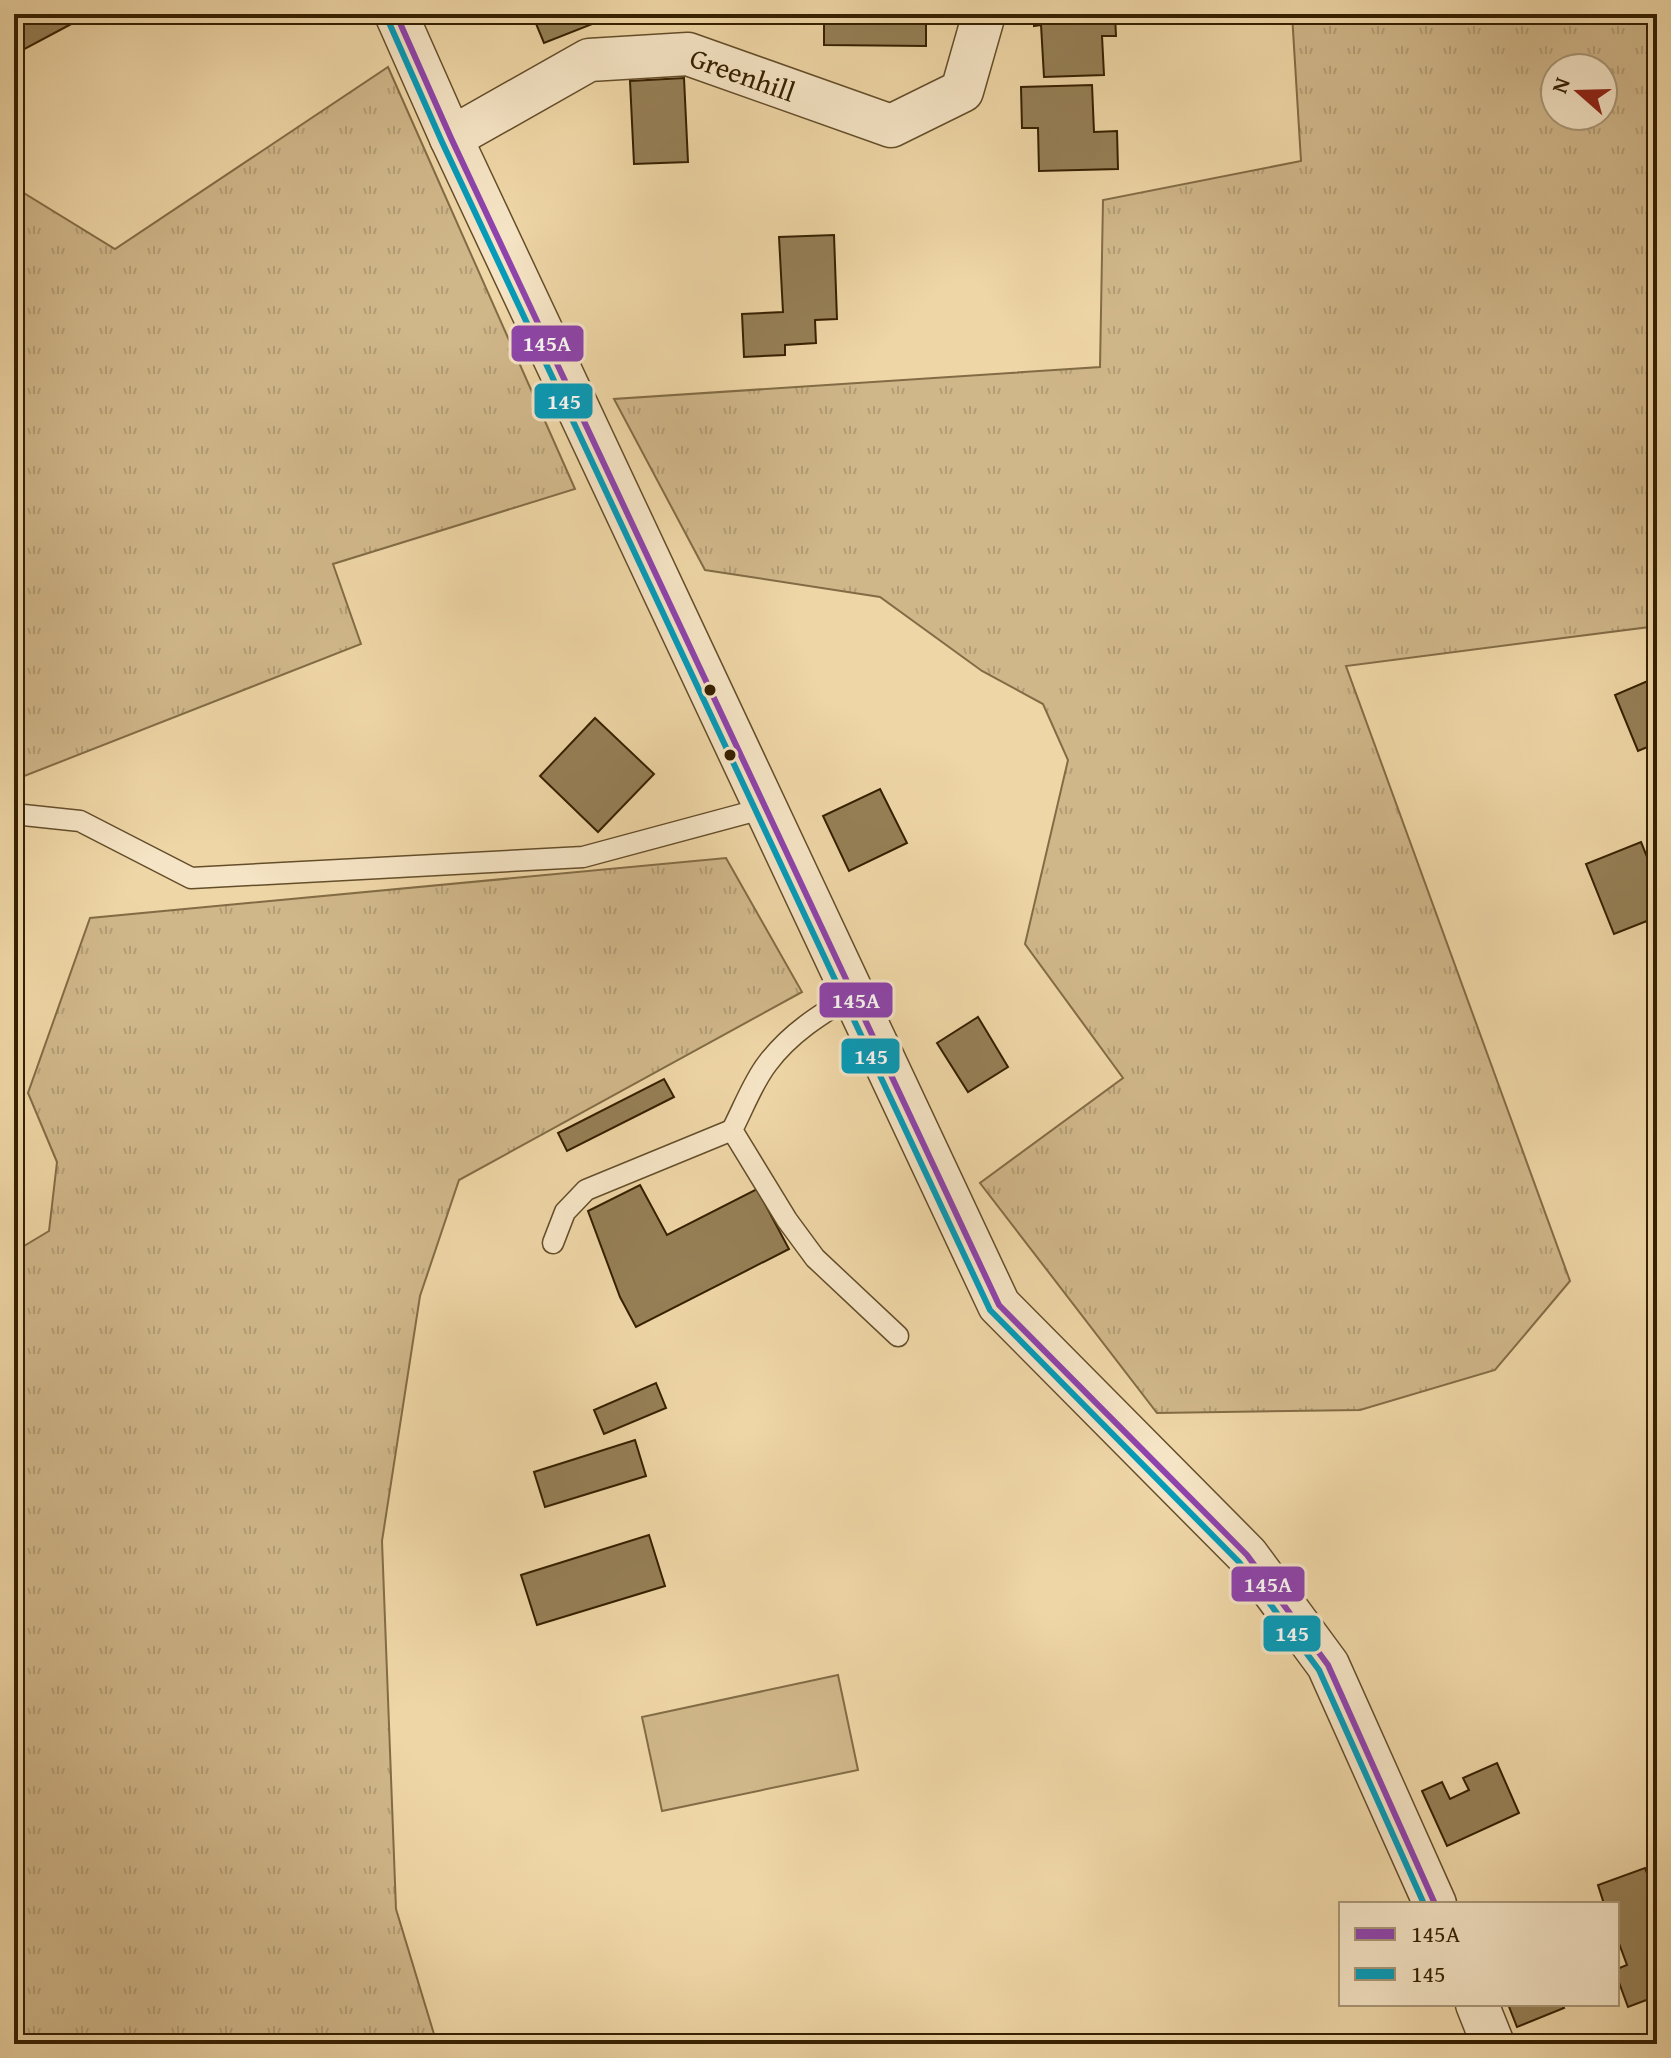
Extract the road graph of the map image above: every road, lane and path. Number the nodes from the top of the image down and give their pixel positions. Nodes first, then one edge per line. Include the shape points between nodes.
1 (396, 14) edge
2 (984, 14) edge
3 (451, 138) junction
4 (765, 808) junction
5 (14, 814) edge
6 (854, 994) junction
7 (732, 1130) junction
8 (553, 1243) dead end
9 (898, 1336) dead end
10 (1434, 1902) edge
11 (1478, 2006) edge
12 (1493, 2044) edge

1 - 3 street
2 - 3 street, Greenhill via 962,91 891,126 688,54 589,60
3 - 4 street
4 - 5 lane via 583,857 191,878 80,821
4 - 6 street
6 - 7 lane via 793,1034 765,1065
6 - 10 street via 999,1305 1247,1555 1328,1665
7 - 8 lane via 586,1190 565,1212
7 - 9 lane via 815,1258
11 - 12 street

